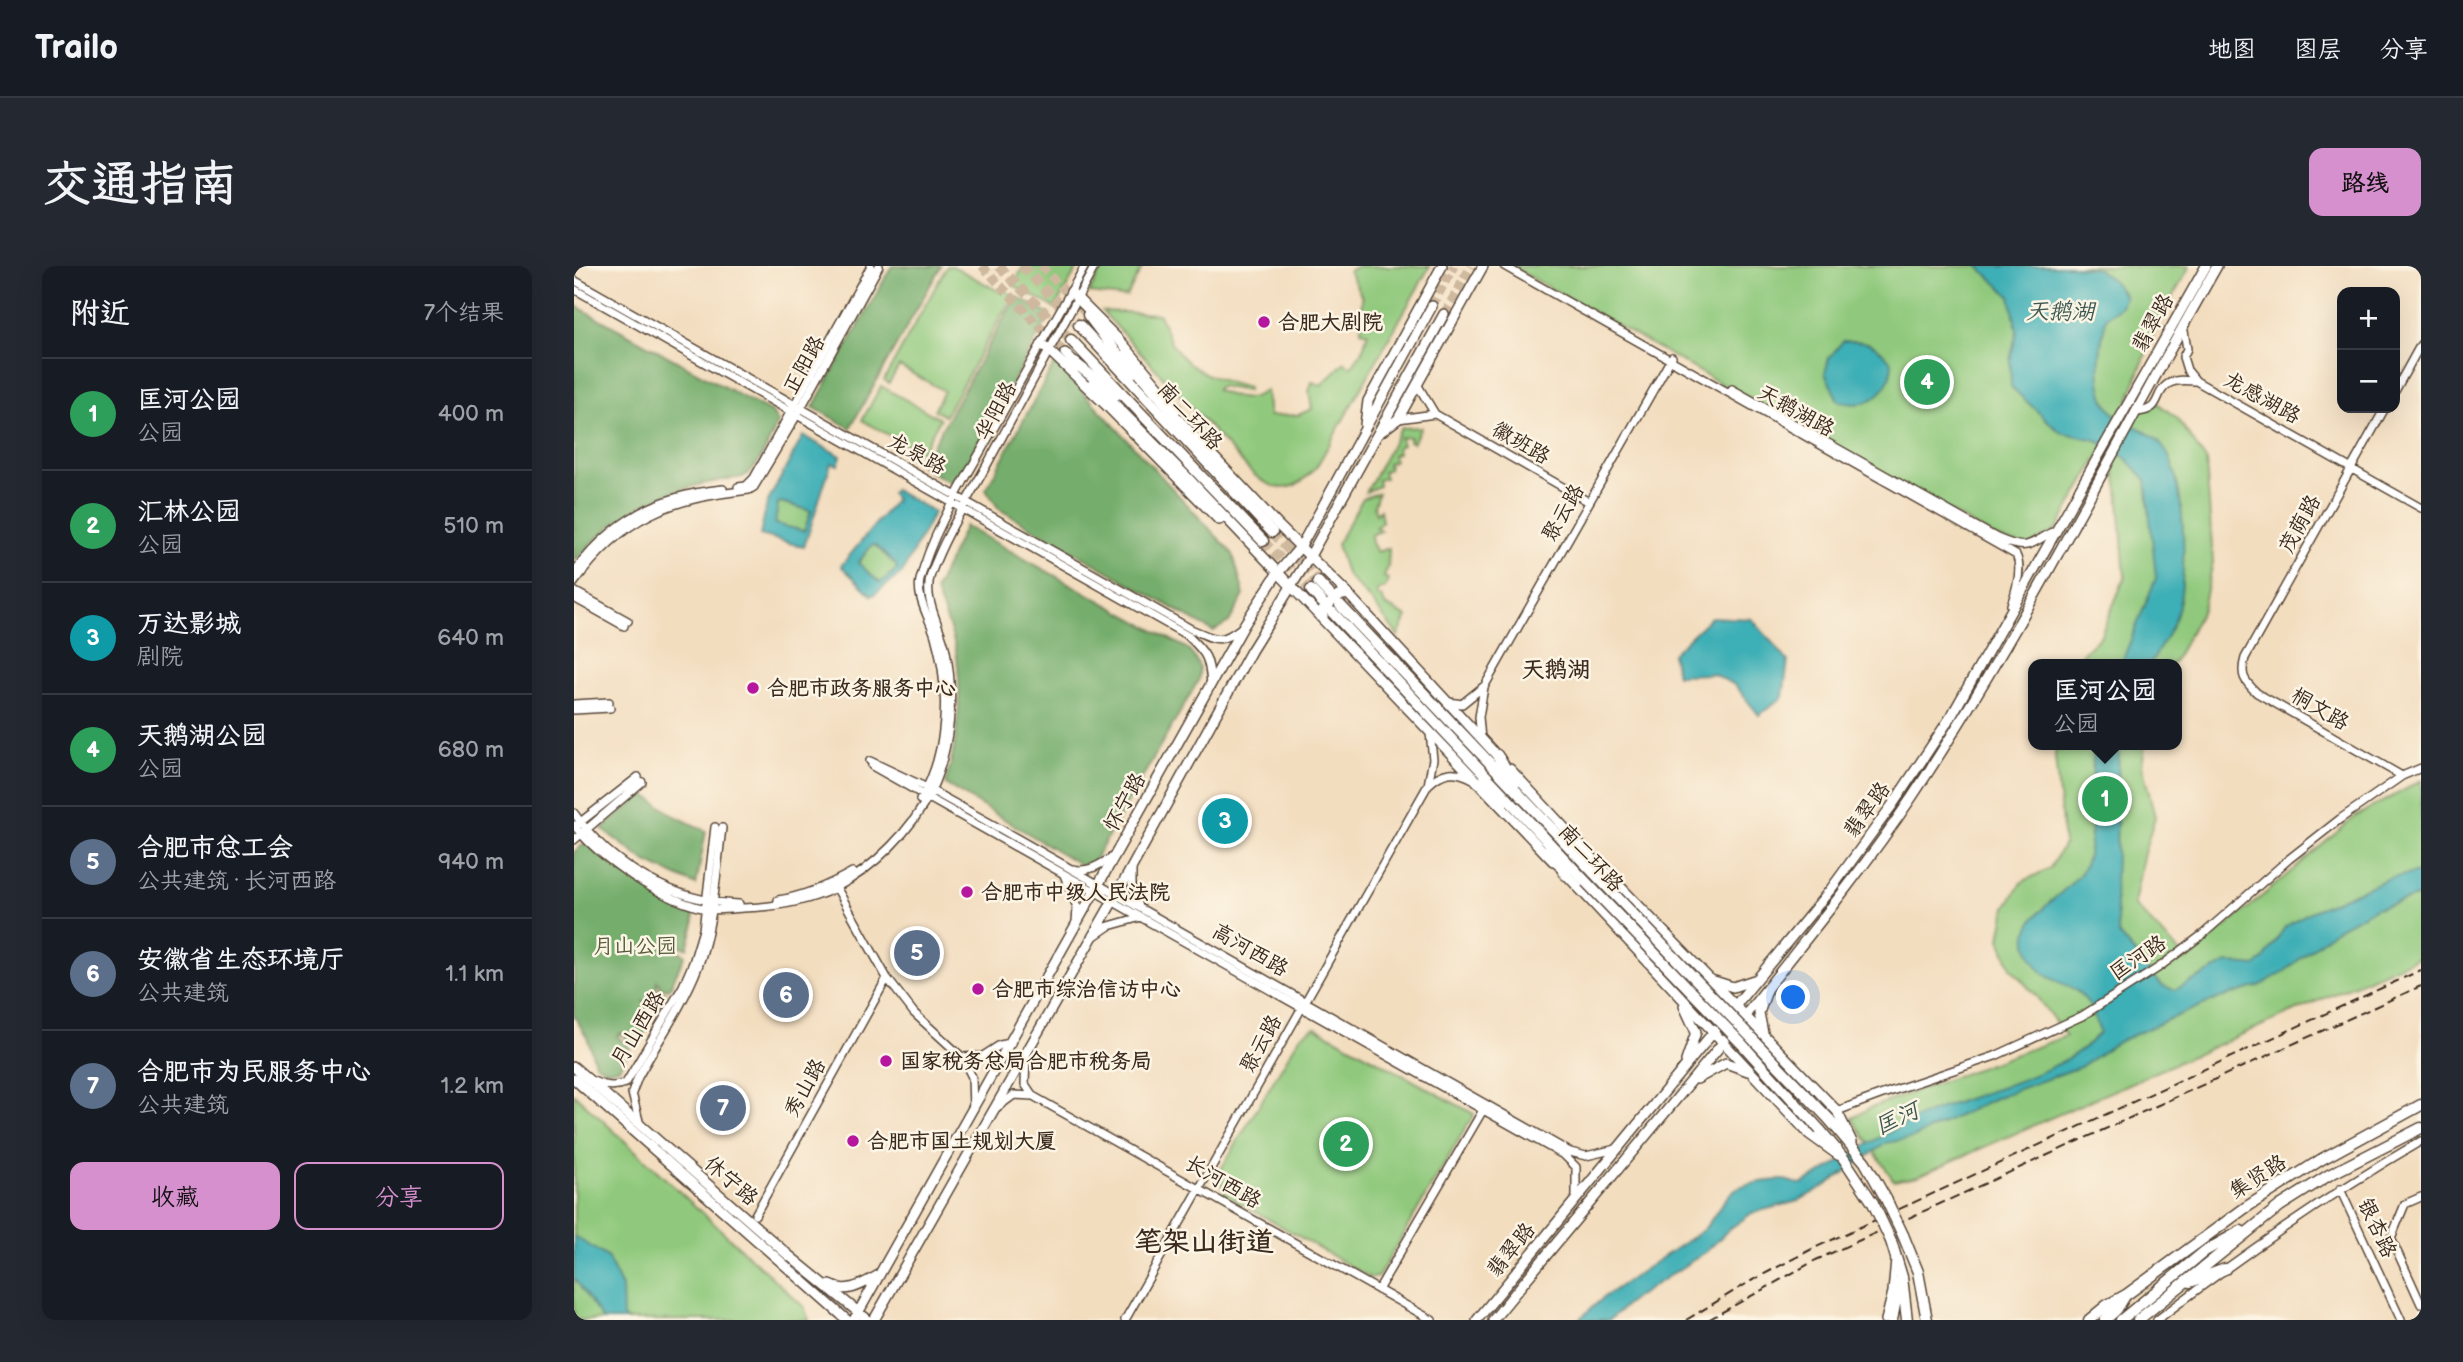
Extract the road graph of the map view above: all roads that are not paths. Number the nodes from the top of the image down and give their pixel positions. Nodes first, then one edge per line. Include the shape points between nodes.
1 (871, 266) edge
2 (879, 266) edge
3 (1086, 266) edge
4 (1095, 266) edge
5 (1441, 266) edge
6 (1483, 266) edge
7 (1504, 266) edge
8 (1511, 266) edge
9 (2206, 266) edge
10 (2217, 266) edge
11 (574, 280) edge
12 (574, 289) edge
13 (1074, 295) junction
14 (1432, 306) tunnel mouth
15 (1087, 314) joint
16 (1444, 314) tunnel mouth
17 (2179, 314) junction
18 (1079, 326) tunnel mouth
19 (2183, 327) junction
20 (1071, 340) tunnel mouth
21 (2421, 344) edge
22 (1045, 347) junction
23 (1065, 353) tunnel mouth
24 (1672, 358) junction
25 (1075, 363) junction
26 (2196, 381) junction
27 (2400, 382) edge
28 (1417, 384) junction
29 (795, 410) junction
30 (2137, 412) junction
31 (2382, 413) edge
32 (1141, 414) junction
33 (1435, 414) junction
34 (1166, 418) junction
35 (1398, 419) junction
36 (1365, 426) junction
37 (1377, 435) junction
38 (2351, 468) junction
39 (756, 480) junction
40 (954, 500) junction
41 (1589, 502) junction
42 (965, 506) junction
43 (2421, 508) edge
44 (1275, 529) junction
45 (2057, 529) junction
46 (1263, 541) tunnel mouth
47 (1301, 546) junction
48 (1259, 554) junction
49 (1310, 556) junction
50 (574, 572) edge
51 (927, 573) junction
52 (1277, 574) junction
53 (574, 583) edge
54 (1314, 586) tunnel mouth
55 (1291, 589) junction
56 (574, 591) edge
57 (1348, 594) junction
58 (574, 597) edge
59 (1326, 598) dead end
60 (1336, 608) dead end
61 (2007, 617) junction
62 (1323, 620) junction
63 (1244, 625) junction
64 (2245, 658) joint
65 (1211, 684) junction
66 (1484, 687) junction
67 (1446, 701) junction
68 (574, 704) edge
69 (574, 710) edge
70 (1430, 732) junction
71 (1481, 739) junction
72 (1497, 755) junction
73 (869, 762) dead end
74 (2421, 768) edge
75 (2402, 776) junction
76 (1477, 782) junction
77 (1428, 785) junction
78 (927, 793) junction
79 (574, 813) edge
80 (1530, 813) junction
81 (576, 825) edge
82 (719, 828) dead end
83 (580, 835) edge
84 (1584, 849) junction
85 (1114, 855) junction
86 (1132, 866) junction
87 (1066, 871) junction
88 (1566, 874) junction
89 (835, 885) junction
90 (1097, 888) junction
91 (1114, 898) junction
92 (709, 906) junction
93 (1140, 908) junction
94 (1141, 918) junction
95 (1076, 927) junction
96 (1092, 937) junction
97 (887, 978) junction
98 (1710, 979) junction
99 (1756, 980) junction
100 (1768, 987) junction
101 (1680, 997) junction
102 (1303, 1005) junction
103 (1735, 1005) junction
104 (1745, 1016) junction
105 (1713, 1032) junction
106 (1764, 1035) junction
107 (1011, 1042) junction
108 (1723, 1043) junction
109 (1026, 1053) junction
110 (962, 1057) junction
111 (1684, 1066) junction
112 (574, 1067) edge
113 (1751, 1072) junction
114 (585, 1077) junction
115 (574, 1079) edge
116 (1693, 1081) junction
117 (1033, 1096) junction
118 (2421, 1105) edge
119 (1483, 1110) junction
120 (973, 1111) junction
121 (992, 1112) junction
122 (1833, 1115) junction
123 (640, 1125) junction
124 (2421, 1128) edge
125 (2421, 1141) edge
126 (1616, 1149) junction
127 (1844, 1159) junction
128 (1200, 1188) junction
129 (2340, 1189) junction
130 (2421, 1197) edge
131 (1576, 1199) junction
132 (755, 1215) dead end
133 (2268, 1216) junction
134 (1895, 1255) junction
135 (2225, 1269) junction
136 (812, 1274) junction
137 (880, 1274) junction
138 (2180, 1286) junction
139 (1378, 1290) junction
140 (2126, 1295) junction
141 (2421, 1304) edge
142 (856, 1316) edge
143 (1476, 1319) edge
144 (1927, 1319) edge
145 (847, 1320) edge
146 (868, 1320) edge
147 (874, 1320) edge
148 (1125, 1320) edge
149 (1433, 1320) edge
150 (1493, 1320) edge
151 (1885, 1320) edge
152 (1892, 1320) edge
153 (1907, 1320) edge
154 (2090, 1320) edge
155 (2105, 1320) edge
156 (2121, 1320) edge
157 (2138, 1320) edge
158 (2157, 1320) edge
159 (2401, 1320) edge

1 - 29 street, 正阳路
2 - 29 street, 正阳路
3 - 13 street, 华阳路
4 - 13 street, 华阳路
5 - 36 main road via 1368,401
6 - 28 main road
7 - 24 street, 天鹅湖路
8 - 24 street, 天鹅湖路
9 - 17 main road, 翡翠路
10 - 19 main road, 翡翠路
11 - 29 street, 龙泉路
12 - 29 street, 龙泉路
13 - 22 street, 华阳路
13 - 44 main road via 1262,502
14 - 36 main road, 怀宁路
15 - 34 highway
15 - 44 main road
16 - 37 main road, 怀宁路
17 - 19 street
17 - 45 main road, 翡翠路
18 - 34 highway, 南二环路
19 - 26 street via 2187,349 2183,357
19 - 30 main road, 翡翠路
20 - 32 highway, 南二环路
21 - 27 street
22 - 40 street, 华阳路
22 - 42 street, 华阳路
22 - 48 main road
23 - 25 main road
24 - 41 street, 聚云路
24 - 45 street, 天鹅湖路 via 1997,538 2026,546
24 - 61 street, 天鹅湖路 via 2015,555 2019,563 2016,588
25 - 32 highway
25 - 48 main road
26 - 30 street via 2166,384 2154,407
26 - 38 street, 龙感湖路
28 - 33 street, 徽班路
28 - 35 main road
29 - 39 street, 正阳路
29 - 40 street, 龙泉路
30 - 100 main road, 翡翠路 via 1964,716 1911,799
31 - 38 street, 茂荫路
32 - 46 highway, 南二环路
33 - 35 street
33 - 41 street, 徽班路
34 - 44 highway, 南二环路
35 - 37 main road
36 - 47 main road, 怀宁路
37 - 49 main road, 怀宁路
38 - 43 street, 龙感湖路
38 - 64 street, 茂荫路
39 - 50 street via 746,486 674,497 647,508 600,541
39 - 53 street via 749,490 675,503 635,522 606,545
40 - 42 street, 龙泉路
40 - 51 street, 华阳路
41 - 66 street, 聚云路
42 - 51 street, 华阳路
42 - 63 street, 龙泉路 via 1191,629 1227,639
42 - 65 street, 龙泉路 via 1188,636 1209,660
44 - 47 main road
45 - 61 main road, 翡翠路
47 - 49 main road
47 - 52 main road, 怀宁路
48 - 52 main road
49 - 55 main road, 怀宁路
49 - 57 main road
51 - 78 street via 918,590 942,662 945,698 942,733
52 - 55 main road
52 - 63 main road, 怀宁路
54 - 59 highway
55 - 62 main road
55 - 86 main road, 怀宁路 via 1251,651
56 - 58 street via 626,624
57 - 62 main road via 1338,596 1323,610
57 - 67 main road
60 - 80 highway, 南二环路
61 - 99 main road, 翡翠路 via 1952,715 1893,804
62 - 70 main road
63 - 65 main road, 怀宁路
64 - 75 street, 桐文路 via 2241,669 2244,682 2257,693
65 - 85 main road, 怀宁路
66 - 67 street via 1462,704
66 - 71 street, 聚云路
67 - 71 main road
68 - 69 street via 609,705
70 - 76 main road
70 - 77 street via 1433,760
71 - 72 main road
72 - 80 highway
72 - 84 main road
73 - 78 street, 高河西路
74 - 75 street, 匡河路
75 - 122 street, 匡河路 via 2289,859 2158,968 2082,1016 1994,1056 1880,1094
76 - 77 street via 1447,772
76 - 80 highway
76 - 88 main road
77 - 102 street, 聚云路
78 - 87 street, 高河西路
78 - 89 street via 910,824 887,849
79 - 81 street
80 - 84 highway
80 - 88 highway
80 - 122 highway, 南二环路, bridge
80 - 127 highway, 南二环路, bridge via 1586,882 1741,1043
81 - 83 street
81 - 83 street via 640,780
82 - 92 street, 月山西路
83 - 92 street via 638,873
84 - 98 main road
85 - 87 street via 1092,868
85 - 90 main road, 怀宁路
86 - 91 main road, 怀宁路
86 - 93 street
87 - 90 street, 高河西路
87 - 95 street via 1077,907
88 - 101 main road
89 - 92 street via 763,908
89 - 97 street
90 - 91 street, 高河西路
90 - 95 main road, 怀宁路
91 - 93 street, 高河西路
91 - 94 street, 高河西路
91 - 96 main road, 怀宁路
92 - 114 street, 月山西路 via 683,986 628,1081 618,1087
92 - 123 street, 月山西路 via 698,965 633,1090
93 - 102 street, 高河西路
94 - 96 street via 1109,926
94 - 102 street, 高河西路
95 - 107 main road, 怀宁路
96 - 109 main road, 怀宁路
97 - 110 street via 920,1020
97 - 132 street, 秀山路
98 - 99 main road via 1733,987
98 - 103 main road
99 - 103 main road, 翡翠路
100 - 104 main road, 翡翠路
100 - 106 main road via 1759,1013
101 - 105 main road
101 - 111 main road via 1696,1032
102 - 119 street, 高河西路
102 - 126 street, 高河西路 via 1570,1152 1586,1156
102 - 128 street, 聚云路
103 - 104 main road
103 - 105 main road, 翡翠路
104 - 106 main road
104 - 108 main road, 翡翠路
105 - 108 main road
105 - 111 main road, 翡翠路
106 - 122 main road
107 - 110 street via 983,1056
107 - 120 main road, 怀宁路
108 - 113 main road
108 - 116 main road, 翡翠路
109 - 117 street via 1025,1084
109 - 121 main road, 怀宁路
110 - 120 street via 972,1077
111 - 126 main road, 翡翠路
112 - 114 main road, 休宁路
113 - 116 main road via 1727,1063
113 - 127 main road via 1809,1134
114 - 123 main road, 休宁路
115 - 145 main road, 休宁路
116 - 150 main road, 翡翠路
117 - 121 street via 1014,1095
117 - 128 street, 长河西路
118 - 140 highway, 集贤路 via 2245,1208
119 - 131 street, 高河西路 via 1565,1156 1576,1167
119 - 139 street
120 - 137 main road, 怀宁路
121 - 147 main road, 怀宁路
122 - 144 highway, 南二环路, bridge via 1865,1162 1903,1235 1918,1272
123 - 136 main road, 休宁路
124 - 133 highway, 集贤路 via 2329,1175
125 - 129 street
126 - 131 main road, 翡翠路
127 - 134 highway, 南二环路, bridge via 1873,1203
128 - 139 street, 长河西路
128 - 148 street, 聚云路
129 - 135 street
129 - 159 street, 银杏路
130 - 141 street via 2405,1204 2391,1238
131 - 143 main road, 翡翠路
133 - 138 highway, 集贤路
133 - 156 highway via 2206,1251
134 - 151 street
134 - 152 highway via 1897,1294
134 - 153 highway
135 - 138 highway
135 - 158 street
136 - 137 main road via 837,1289 850,1289
136 - 142 main road, 休宁路
137 - 142 main road, 怀宁路
138 - 157 highway, 集贤路
139 - 149 street, 长河西路
140 - 154 highway
140 - 155 highway
142 - 146 main road, 休宁路

